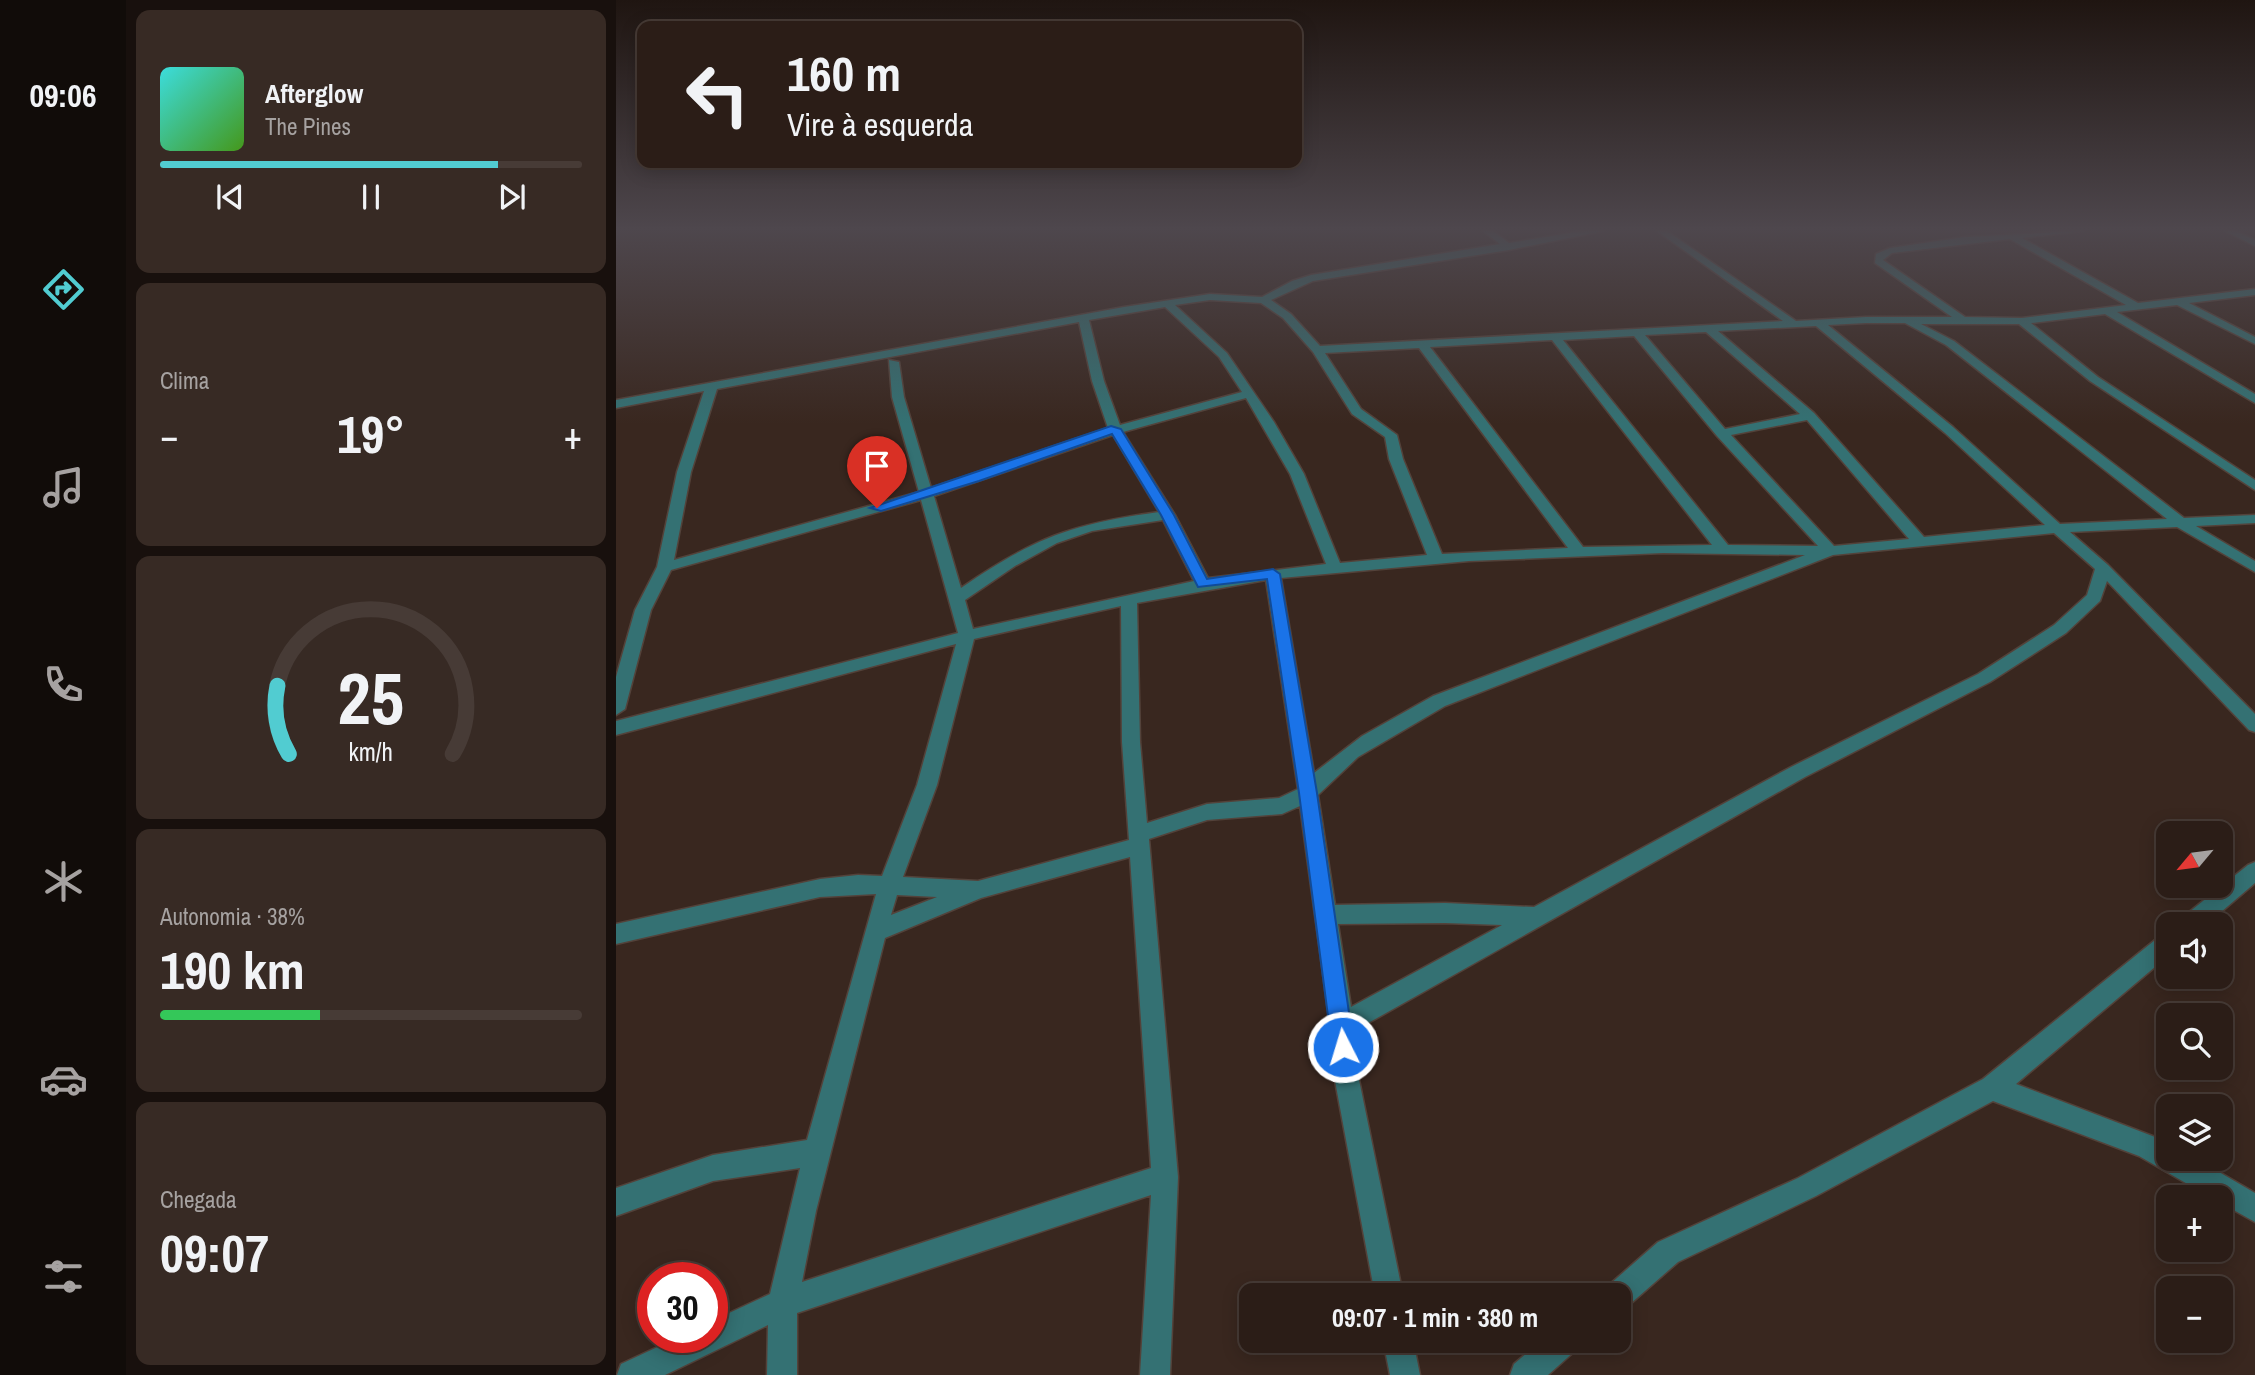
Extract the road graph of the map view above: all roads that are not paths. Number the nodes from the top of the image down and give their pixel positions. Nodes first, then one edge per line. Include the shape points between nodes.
1 (1256, 295) edge
2 (1272, 295) edge
3 (1753, 295) edge
4 (1926, 295) edge
5 (2115, 295) edge
6 (2234, 295) edge
7 (1247, 297) junction
8 (1264, 300) junction
9 (2182, 303) junction
10 (1168, 304) junction
11 (2138, 308) junction
12 (2109, 312) junction
13 (1083, 318) junction
14 (1905, 319) junction
15 (1963, 321) junction
16 (2022, 321) junction
17 (1819, 323) junction
18 (1794, 324) junction
19 (1709, 329) junction
20 (1637, 333) junction
21 (1555, 337) junction
22 (2255, 341) edge
23 (1465, 343) junction
24 (1950, 343) junction
25 (1422, 344) junction
26 (912, 350) junction
27 (1317, 350) junction
28 (878, 356) junction
29 (893, 362) junction
30 (1435, 363) junction
31 (712, 386) junction
32 (1248, 394) junction
33 (2255, 399) edge
34 (616, 404) edge
35 (1810, 416) junction
36 (1115, 429) junction
37 (1723, 433) junction
38 (2255, 486) edge
39 (926, 495) junction
40 (1168, 515) junction
41 (2255, 519) edge
42 (2181, 523) junction
43 (2058, 528) junction
44 (1920, 542) junction
45 (1724, 550) junction
46 (1830, 551) junction
47 (1580, 553) junction
48 (1436, 558) junction
49 (1334, 566) junction
50 (665, 567) junction
51 (2255, 567) edge
52 (2103, 568) junction
53 (1273, 574) junction
54 (1203, 584) junction
55 (1129, 599) junction
56 (956, 600) junction
57 (967, 636) junction
58 (616, 709) edge
59 (2255, 725) edge
60 (616, 728) edge
61 (1308, 793) junction
62 (1138, 840) junction
63 (2255, 871) edge
64 (889, 886) junction
65 (978, 890) junction
66 (2205, 912) edge
67 (1326, 915) junction
68 (1541, 917) junction
69 (875, 932) junction
70 (616, 934) edge
71 (2156, 953) edge
72 (1342, 1025) junction
73 (1992, 1088) junction
74 (2156, 1151) edge
75 (817, 1152) junction
76 (2191, 1171) edge
77 (1165, 1177) junction
78 (616, 1202) edge
79 (2255, 1208) edge
80 (1387, 1283) edge
81 (1631, 1284) edge
82 (783, 1303) junction
83 (1401, 1353) edge
84 (1551, 1353) edge
85 (632, 1375) edge
86 (782, 1375) edge
87 (1155, 1375) edge
88 (1405, 1375) edge
89 (1525, 1375) edge

1 - 7 street
2 - 8 street
3 - 18 street
4 - 15 street
5 - 11 street
6 - 9 street
7 - 8 street
7 - 10 street
8 - 27 street via 1287,316
9 - 11 street
9 - 22 street
10 - 13 street
10 - 32 street via 1223,355
11 - 12 street
12 - 16 street
12 - 33 street
13 - 26 street
13 - 36 street
14 - 15 street
14 - 17 street
14 - 24 street
15 - 16 street
15 - 24 street
16 - 38 street via 2094,379
17 - 18 street
17 - 43 street
18 - 19 street
19 - 20 street
19 - 35 street
20 - 21 street
20 - 37 street
21 - 23 street
21 - 45 street
23 - 25 street
23 - 30 street
24 - 42 street
25 - 27 street
25 - 30 street
26 - 28 street
26 - 29 street
27 - 48 street via 1356,411 1391,435 1396,459
28 - 29 street
28 - 31 street
29 - 39 street via 898,397
30 - 47 street
31 - 34 street
31 - 50 street via 684,472
32 - 36 street
32 - 49 street via 1297,474
35 - 37 street
35 - 44 street
36 - 39 street
36 - 40 street
37 - 46 street
39 - 50 street
39 - 56 street
40 - 54 street
40 - 56 street via 1047,541
41 - 42 street
42 - 43 street
42 - 51 street
43 - 44 street
43 - 52 street
44 - 46 street
45 - 46 street
45 - 47 street
46 - 61 street via 1439,701 1338,761
47 - 48 street
48 - 49 street
49 - 53 street
50 - 58 street via 643,610
52 - 59 street
52 - 68 street via 2094,597 2060,629 1984,678 1798,772
53 - 54 street
53 - 61 street
54 - 55 street
55 - 57 street
55 - 62 street
56 - 57 street
57 - 60 street
57 - 64 street via 927,785
61 - 62 street via 1282,806 1207,812
61 - 67 street
62 - 65 street
62 - 77 street
63 - 66 street
64 - 65 street
64 - 69 street
64 - 70 street via 820,888
65 - 69 street
67 - 68 street
67 - 72 street
68 - 72 street
69 - 75 street
71 - 73 street
72 - 80 street via 1345,1070
73 - 74 street
73 - 81 street via 1807,1186 1668,1252
75 - 78 street via 713,1168
75 - 82 street
76 - 79 street
77 - 82 street
77 - 87 street
82 - 85 street
82 - 86 street
83 - 88 street
84 - 89 street

